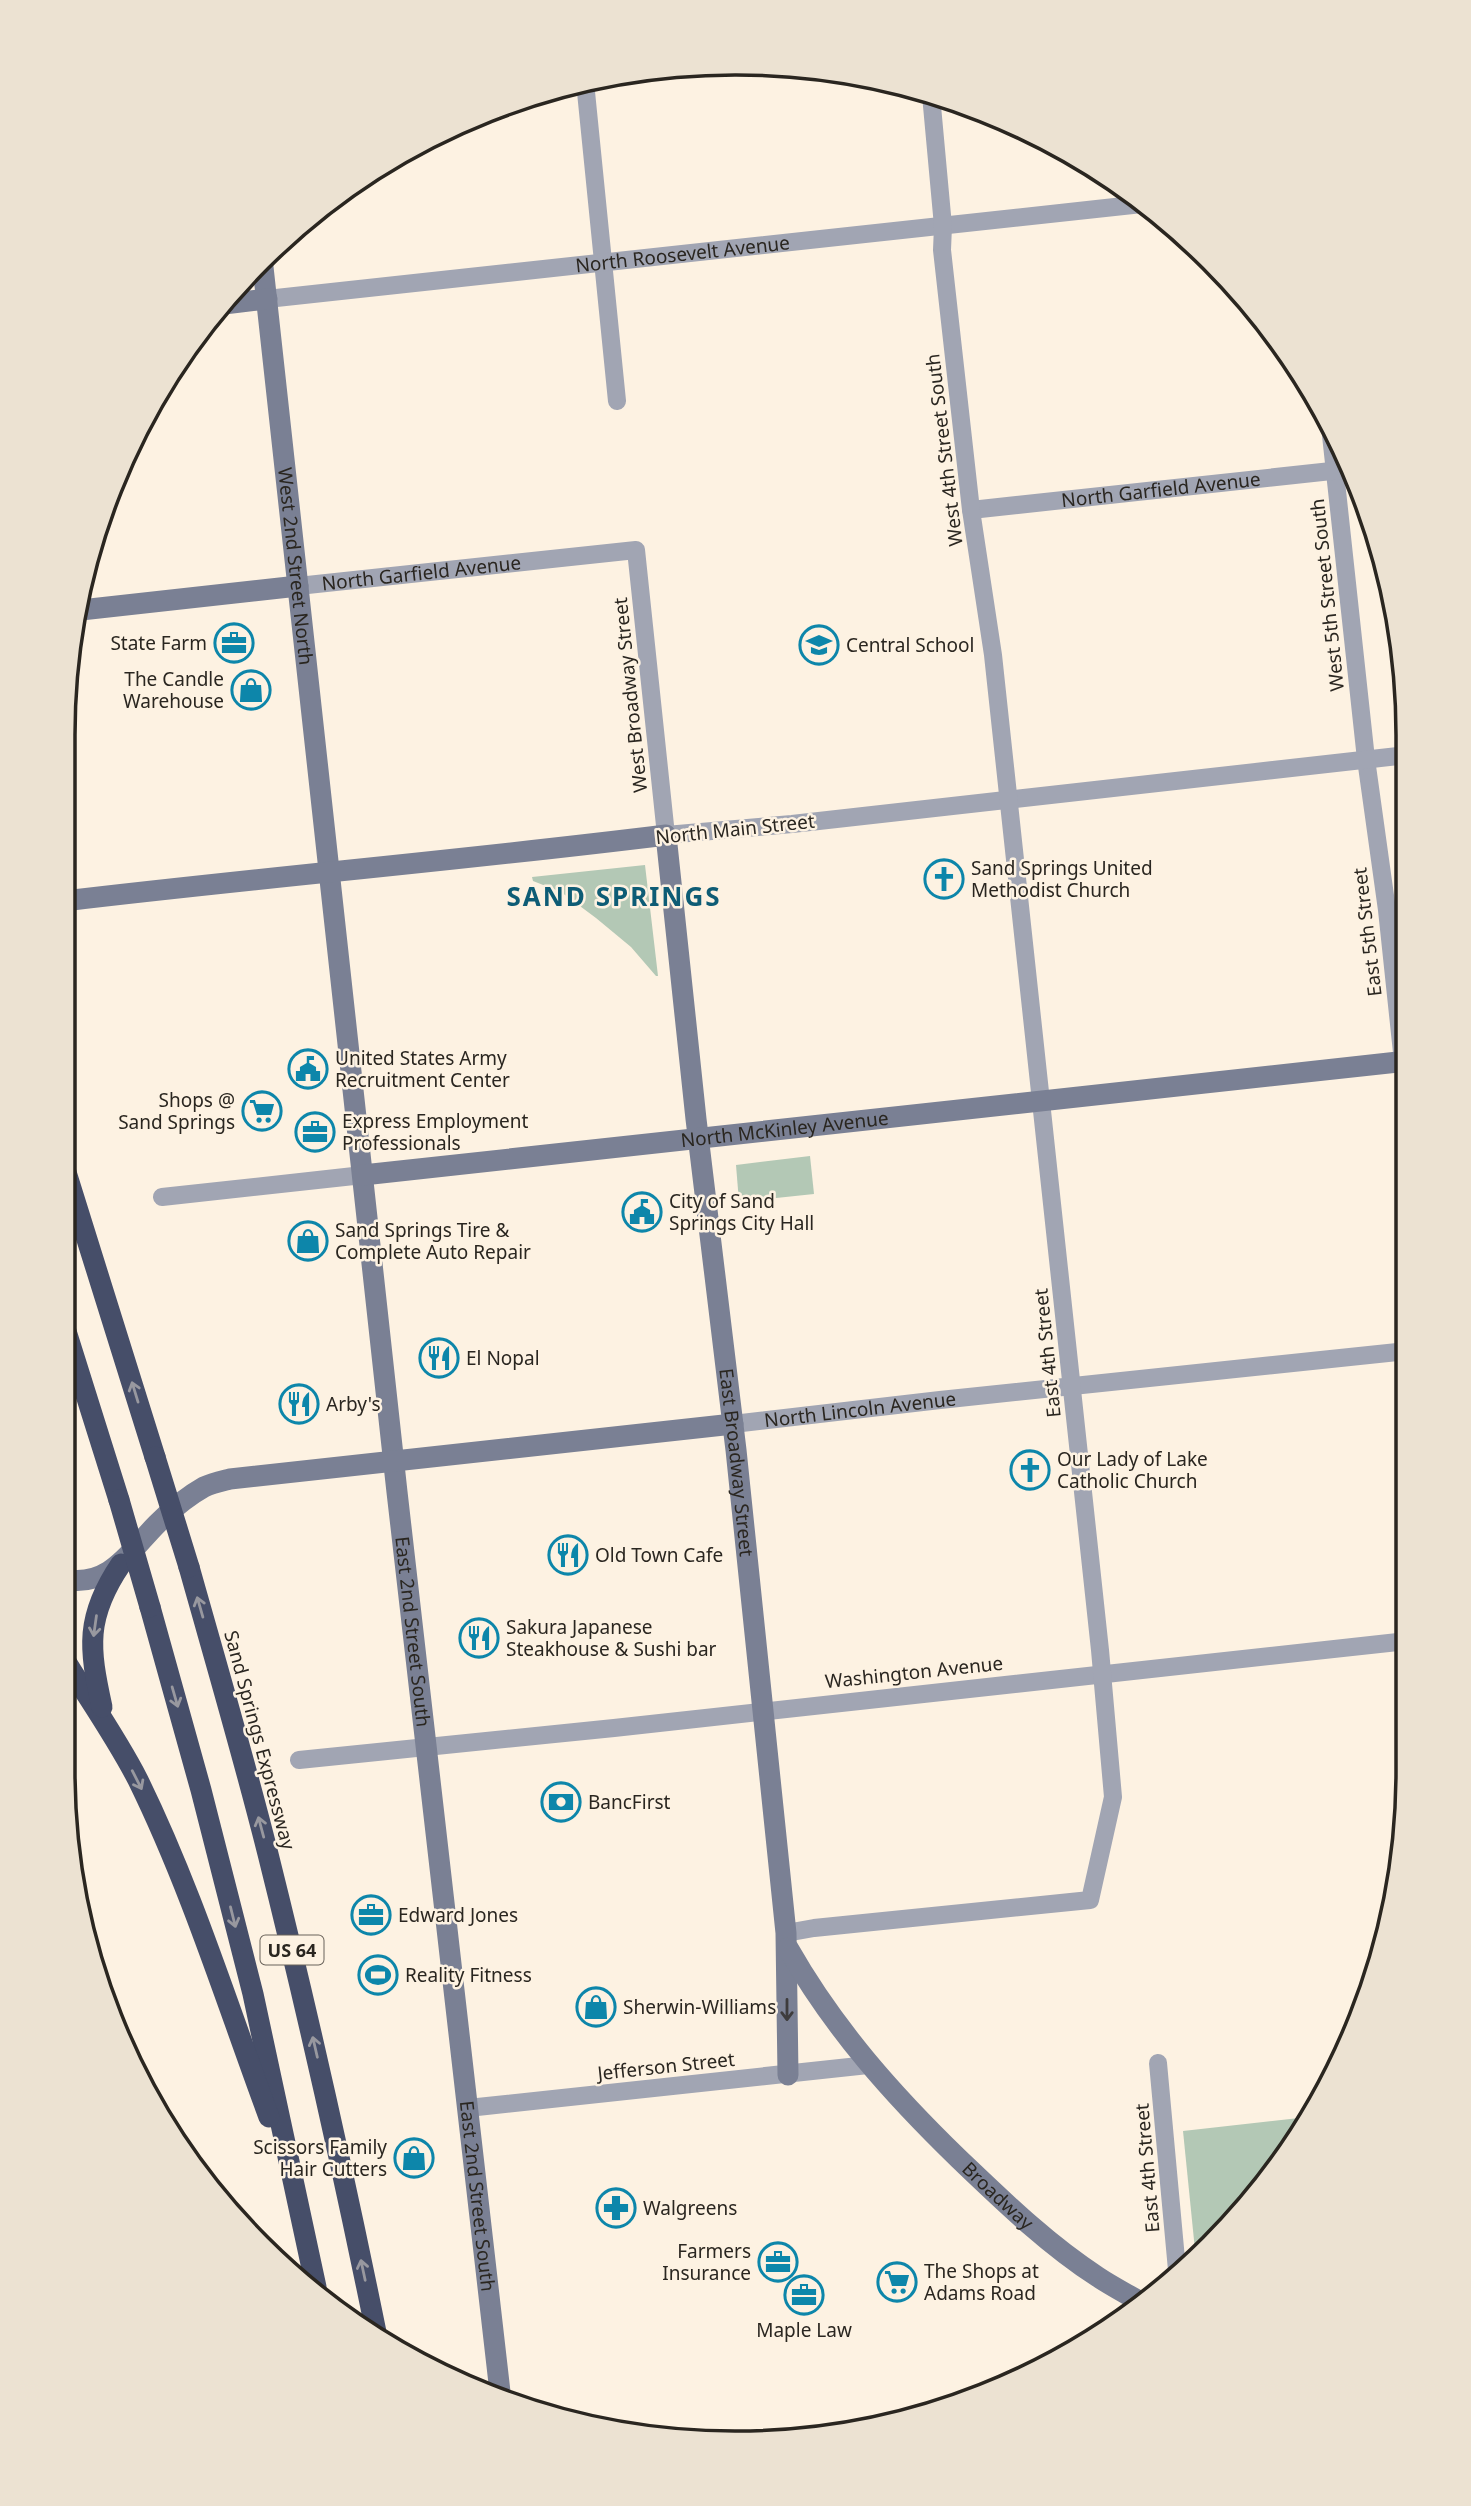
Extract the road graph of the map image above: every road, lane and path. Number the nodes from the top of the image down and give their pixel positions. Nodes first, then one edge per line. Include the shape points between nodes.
1 (587, 93) edge
2 (932, 105) edge
3 (1128, 206) edge
4 (943, 226) junction
5 (604, 262) junction
6 (264, 274) edge
7 (267, 299) junction
8 (237, 302) edge
9 (617, 401) dead end
10 (1340, 470) edge
11 (1343, 477) edge
12 (971, 510) junction
13 (636, 550) joint
14 (298, 586) junction
15 (88, 609) edge
16 (1396, 756) edge
17 (1366, 759) junction
18 (1009, 800) junction
19 (666, 835) junction
20 (330, 872) junction
21 (75, 900) edge
22 (1396, 986) edge
23 (1396, 1062) edge
24 (1041, 1100) junction
25 (699, 1138) junction
26 (363, 1175) junction
27 (162, 1197) dead end
28 (75, 1201) edge
29 (1396, 1352) edge
30 (75, 1361) edge
31 (1072, 1386) junction
32 (733, 1424) junction
33 (394, 1461) junction
34 (121, 1564) junction
35 (75, 1580) edge
36 (1396, 1642) edge
37 (1103, 1674) junction
38 (75, 1675) edge
39 (763, 1710) junction
40 (104, 1720) junction
41 (427, 1748) junction
42 (299, 1760) dead end
43 (787, 1940) junction
44 (1158, 2063) dead end
45 (868, 2065) junction
46 (788, 2075) junction
47 (468, 2108) junction
48 (298, 2197) junction
49 (1176, 2262) edge
50 (314, 2278) edge
51 (1132, 2298) edge
52 (374, 2322) edge
53 (499, 2387) edge

1 - 5 street
2 - 4 street, West 4th Street South
3 - 4 street, North Roosevelt Avenue
4 - 5 street, North Roosevelt Avenue
4 - 12 street, West 4th Street South
5 - 7 street, North Roosevelt Avenue
5 - 9 street
6 - 7 street, West 2nd Street North
7 - 8 street, North Roosevelt Avenue
7 - 14 street, West 2nd Street North
10 - 12 street, North Garfield Avenue
11 - 17 street, West 5th Street South
12 - 18 street, West 4th Street South
13 - 14 street, North Garfield Avenue
13 - 19 street, West Broadway Street
14 - 15 street, North Garfield Avenue
14 - 20 street, West 2nd Street North
16 - 17 street, North Main Street
17 - 18 street, North Main Street
17 - 22 street, East 5th Street
18 - 19 street, North Main Street
18 - 24 street, East 4th Street
19 - 20 street, North Main Street
19 - 25 street, East Broadway Street
20 - 21 street, North Main Street
20 - 26 street, East 2nd Street South
23 - 24 street, North McKinley Avenue
24 - 25 street, North McKinley Avenue
24 - 31 street, East 4th Street
25 - 26 street, North McKinley Avenue
25 - 32 street, East Broadway Street
26 - 27 street, North McKinley Avenue
26 - 33 street, East 2nd Street South
52 -> 28 highway, Sand Springs Expressway / US 64, bridge via 274,1877 189,1567
29 - 31 street, North Lincoln Avenue
30 -> 48 highway, US 64, bridge via 201,1790 250,1980
31 - 32 street, North Lincoln Avenue
31 - 37 street, East 4th Street
32 - 33 street, North Lincoln Avenue
32 - 39 street, East Broadway Street
33 - 34 street, North Lincoln Avenue via 230,1479 205,1486 158,1523
33 - 41 street, East 2nd Street South
34 - 35 street via 98,1577
34 -> 40 highway via 104,1590 93,1629
36 - 37 street, Washington Avenue
37 - 39 street, Washington Avenue
37 - 43 street, East 4th Street via 1113,1797 1090,1900 814,1928
38 - 40 highway
39 - 41 street, Washington Avenue
39 - 43 street, East Broadway Street
40 -> 48 highway via 137,1780 184,1885
41 - 42 street, Washington Avenue
41 - 47 street, East 2nd Street South
43 - 45 street, East Broadway Street via 822,2004
43 -> 46 street
44 - 49 street, East 4th Street
45 - 46 street, Jefferson Street
45 - 51 street, Broadway via 1048,2241
46 - 47 street, Jefferson Street
47 - 53 street, East 2nd Street South
48 - 50 highway, US 64

